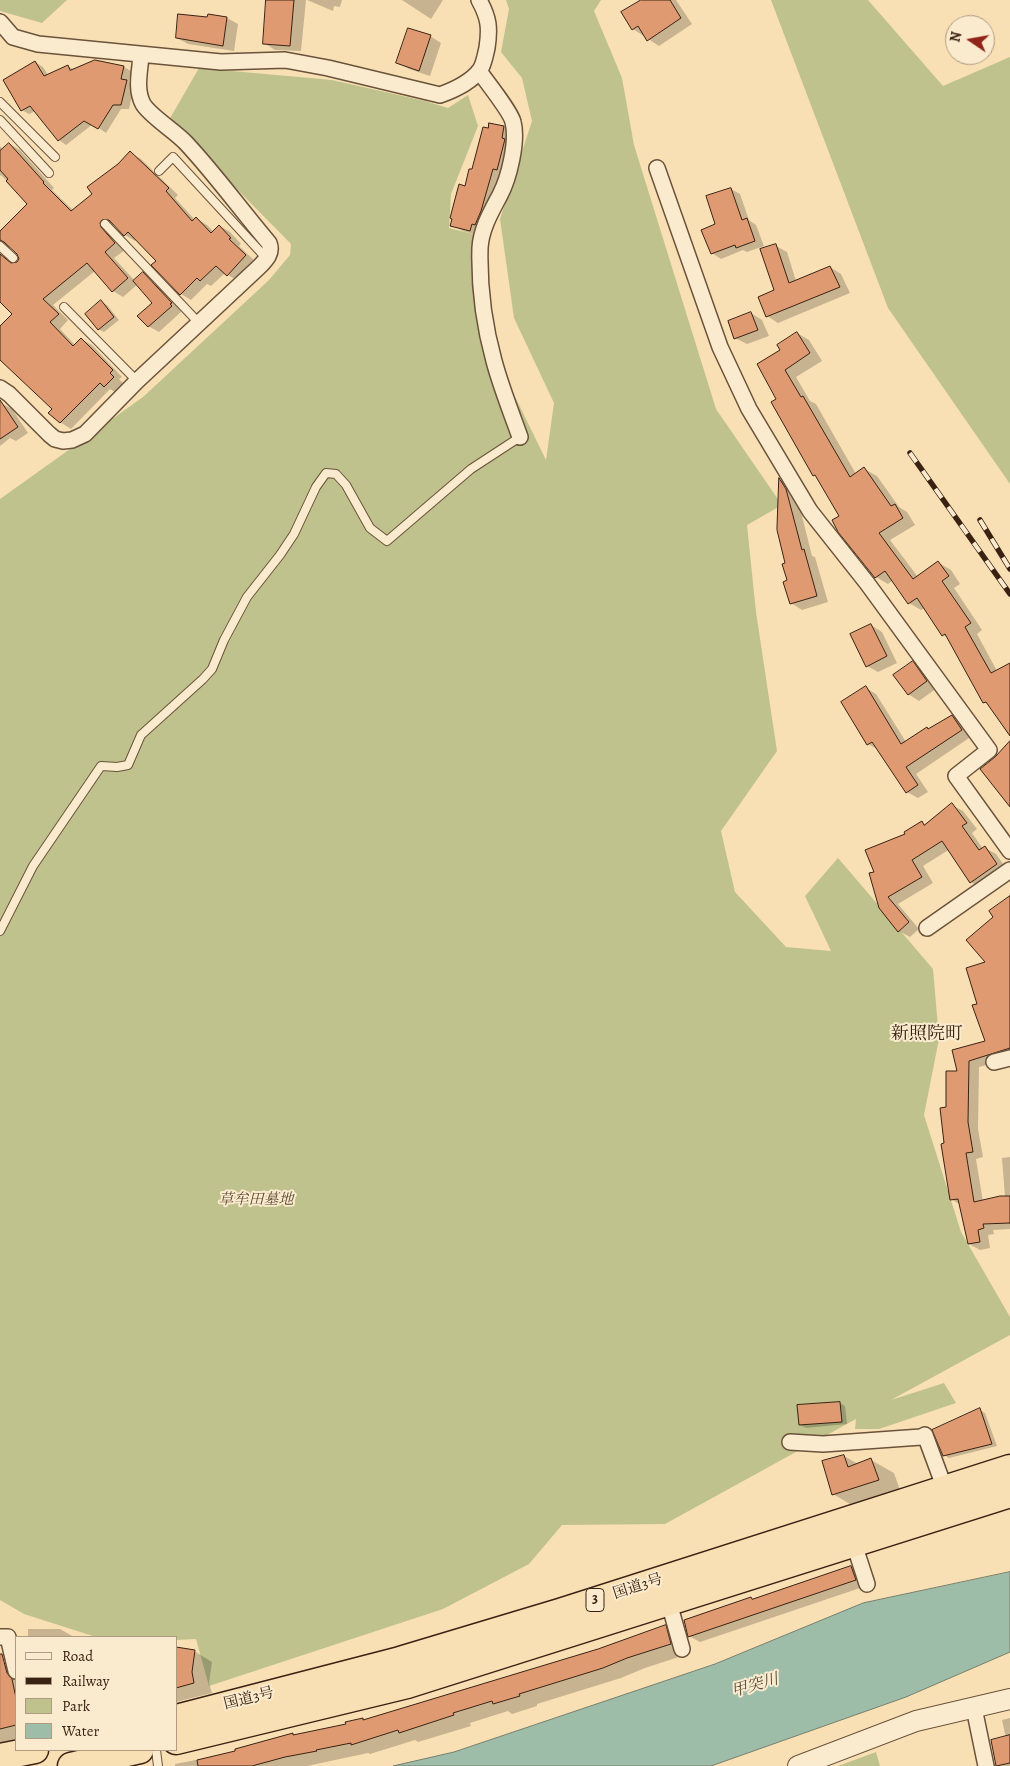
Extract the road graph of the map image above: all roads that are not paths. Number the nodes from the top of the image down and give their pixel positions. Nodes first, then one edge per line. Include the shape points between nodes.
1 (479, 0) edge
2 (0, 22) edge
3 (6, 36) edge
4 (141, 55) junction
5 (479, 71) junction
6 (0, 102) edge
7 (0, 120) edge
8 (55, 157) dead end
9 (657, 168) dead end
10 (159, 172) dead end
11 (49, 173) dead end
12 (105, 224) dead end
13 (0, 246) edge
14 (13, 258) dead end
15 (267, 259) junction
16 (64, 307) dead end
17 (199, 323) junction
18 (137, 381) junction
19 (0, 388) edge
20 (520, 437) joint
21 (1010, 851) edge
22 (1010, 870) edge
23 (926, 928) dead end
24 (0, 931) edge
25 (1010, 1058) edge
26 (994, 1062) dead end
27 (790, 1442) dead end
28 (1010, 1468) edge
29 (945, 1489) junction
30 (1010, 1494) edge
31 (854, 1544) junction
32 (867, 1584) dead end
33 (669, 1603) junction
34 (0, 1637) edge
35 (682, 1649) dead end
36 (15, 1667) edge
37 (1010, 1699) edge
38 (974, 1708) junction
39 (178, 1717) edge
40 (178, 1741) edge
41 (30, 1751) edge
42 (136, 1751) edge
43 (156, 1751) edge
44 (0, 1757) edge
45 (71, 1766) edge
46 (158, 1766) edge
47 (798, 1766) edge
48 (986, 1766) edge

1 - 5 street via 486,12 490,31 485,60
2 - 3 street
3 - 4 street via 38,44
4 - 5 street via 221,62 285,60 440,95 452,91
4 - 15 street via 138,88 144,105 186,142 269,243 271,248
5 - 20 street via 513,120 510,165 483,229 480,277 494,361
6 - 8 lane
7 - 11 lane
9 - 21 street via 720,348 749,409 810,510 989,750 956,776
10 - 15 lane via 173,157
12 - 17 lane
13 - 14 lane
15 - 17 street
16 - 18 lane
17 - 18 street
18 - 19 street via 84,434 63,441 48,434
20 - 24 lane via 471,469 386,542 370,528 346,485 336,474 326,474 316,487 294,534 247,597 212,668 204,679 141,735 128,765 101,766 33,866
22 - 23 street
25 - 26 street
27 - 29 street via 822,1444 925,1435
28 - 29 highway, 国道3号 / 3
29 - 39 highway, 国道3号 / 3 via 400,1660
30 - 31 highway, 国道3号 / 3
31 - 32 street
31 - 33 highway, 国道3号 / 3
33 - 35 street
33 - 40 highway, 国道3号 / 3 via 407,1685
34 - 36 street via 8,1637
37 - 38 street
38 - 47 street via 916,1721
38 - 48 street
41 - 44 highway
42 - 45 highway
43 - 46 lane

